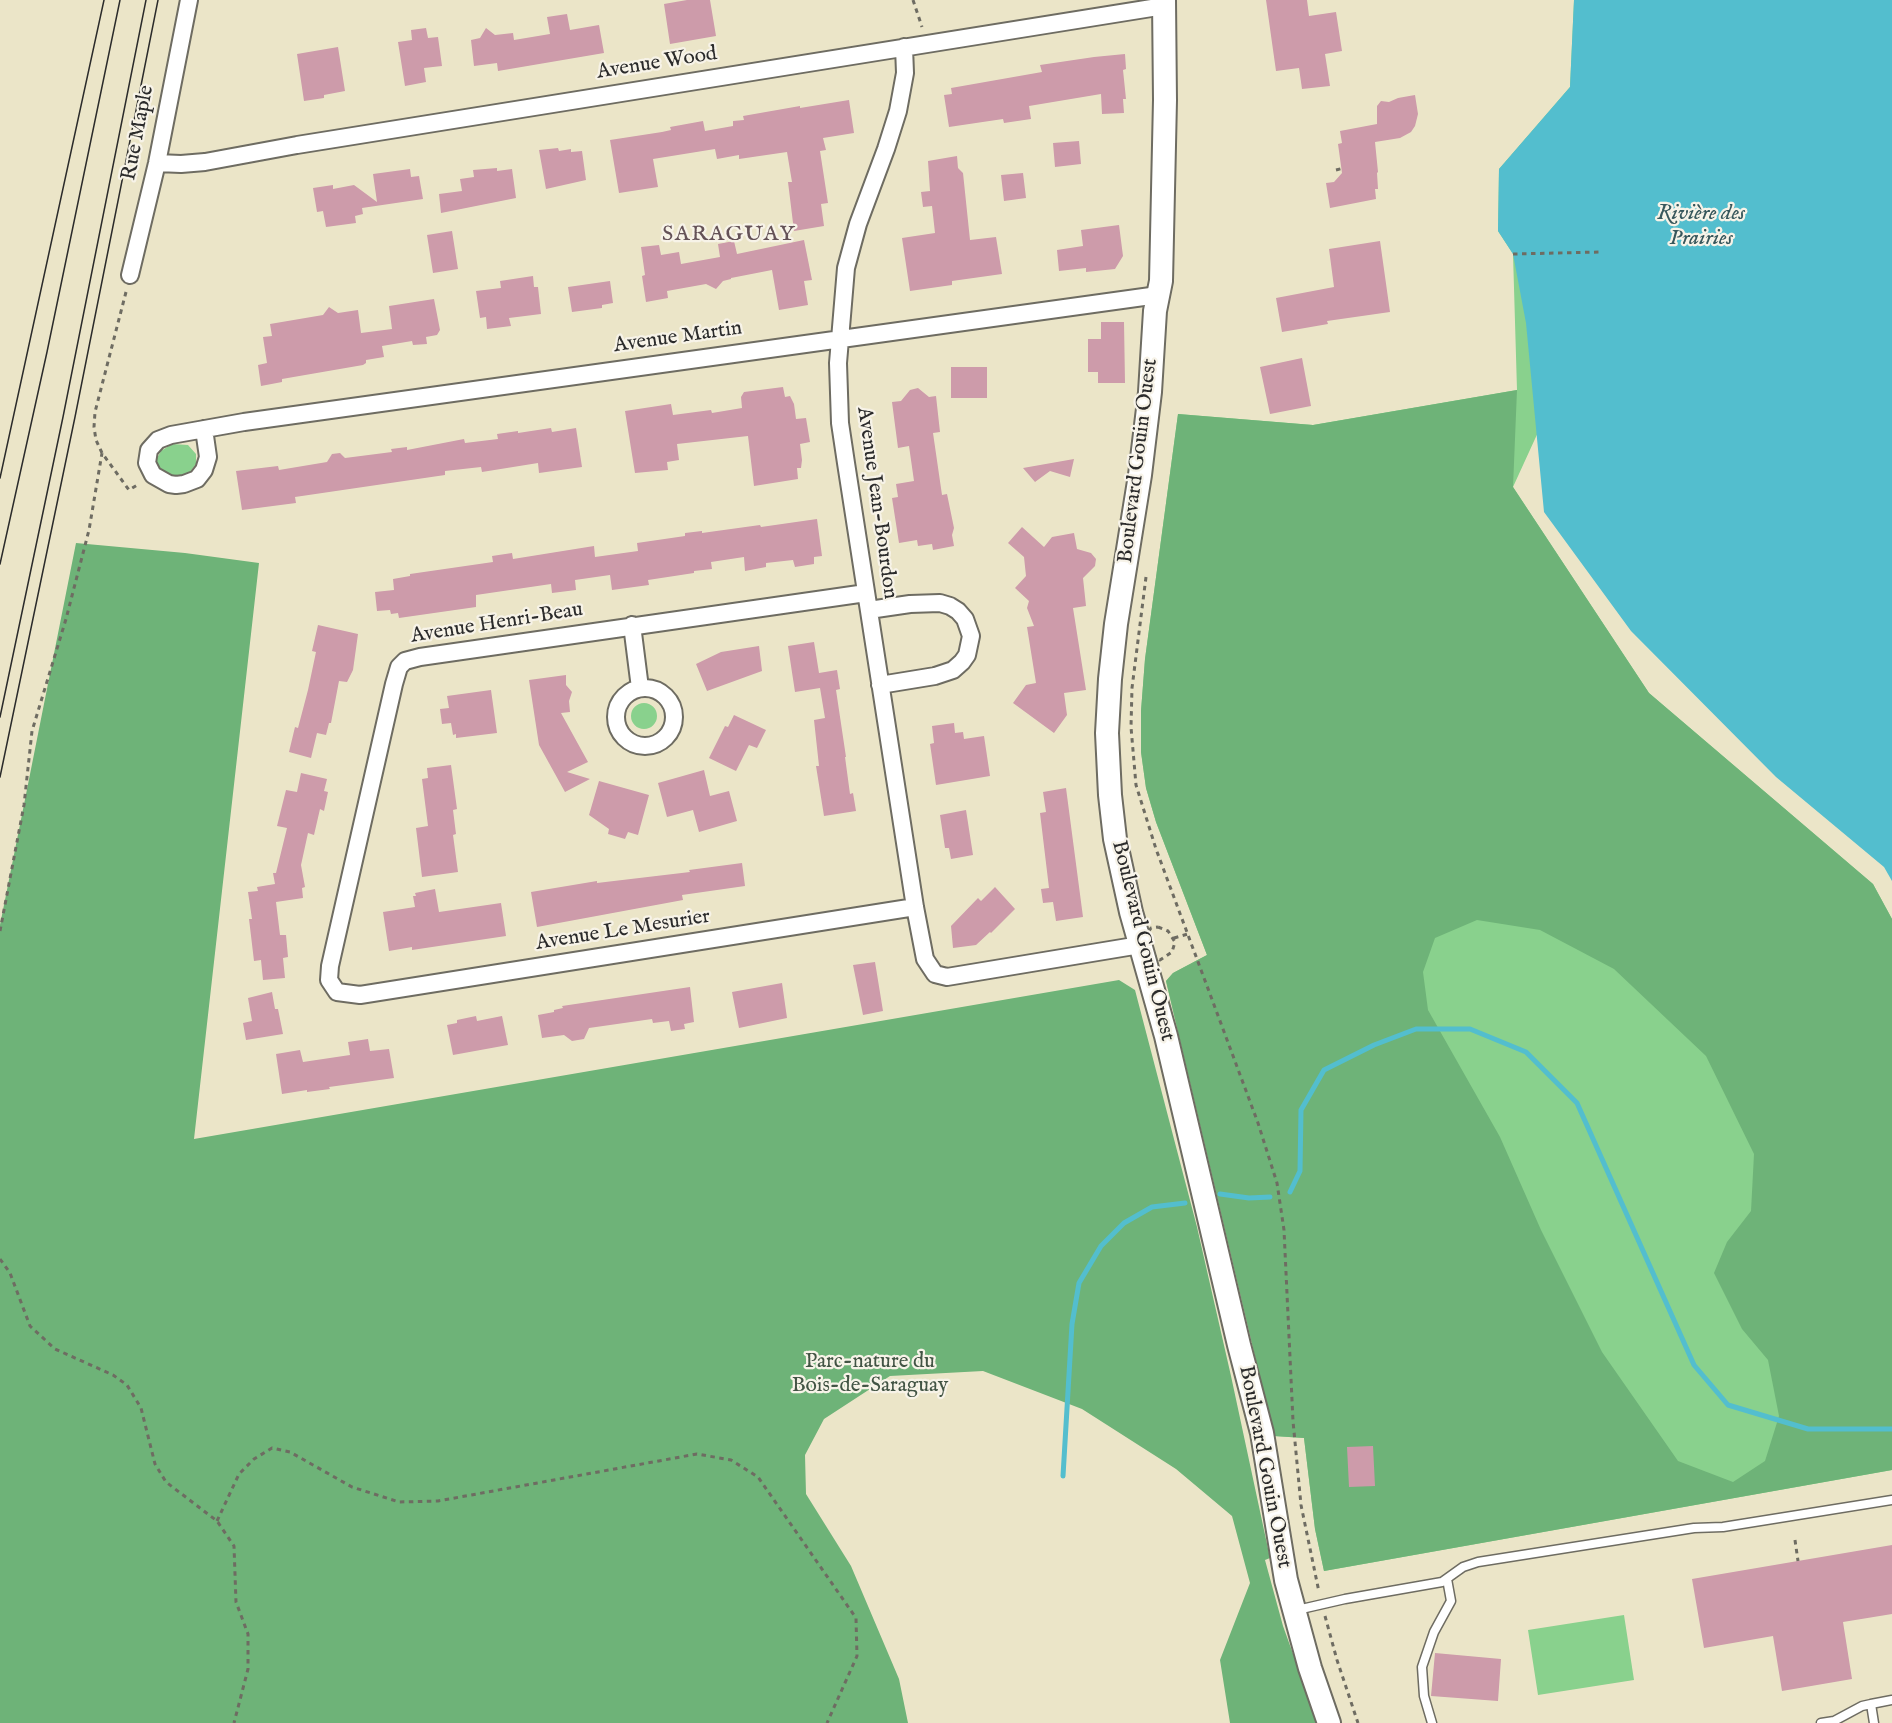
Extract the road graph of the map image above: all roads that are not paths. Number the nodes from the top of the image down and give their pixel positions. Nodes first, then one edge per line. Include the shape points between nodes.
1 (189, 0) edge
2 (1164, 3) edge
3 (904, 47) junction
4 (157, 162) junction
5 (130, 275) road end
6 (1158, 294) junction
7 (840, 338) junction
8 (204, 429) dead end
9 (866, 593) junction
10 (869, 610) junction
11 (632, 625) junction
12 (880, 685) junction
13 (640, 688) dead end
14 (915, 907) junction
15 (1145, 936) junction
16 (337, 992) joint
17 (1892, 1500) edge
18 (1447, 1579) junction
19 (1294, 1611) junction
20 (1892, 1700) edge
21 (1871, 1704) junction
22 (1329, 1723) edge
23 (1432, 1723) edge
24 (1821, 1723) edge
25 (1874, 1723) edge

1 - 4 street, Rue Maple
2 - 3 street, Avenue Wood
2 - 6 street, Boulevard Gouin Ouest via 1163,245
3 - 4 street, Avenue Wood via 205,162
3 - 7 street, Avenue Jean-Bourdon via 905,73 898,111 846,268
4 - 5 street, Rue Maple
6 - 7 street, Avenue Martin
6 - 15 street, Boulevard Gouin Ouest via 1147,419 1116,624 1107,715 1112,819 1119,858
7 - 8 street, Avenue Martin
7 - 9 street, Avenue Jean-Bourdon via 840,423
9 - 10 street, Avenue Jean-Bourdon
9 - 11 street, Avenue Henri-Beau
10 - 12 street, Avenue Jean-Bourdon
10 - 12 street via 940,603 958,611 971,636 966,655 953,670
11 - 13 street
11 - 16 street, Avenue Henri-Beau via 413,657 399,667 330,966 330,980
12 - 14 street, Avenue Jean-Bourdon
14 - 15 street, Avenue Jean-Bourdon via 925,959 931,971 940,976 956,976
14 - 16 street, Avenue Le Mesurier via 368,994
15 - 19 street, Boulevard Gouin Ouest via 1262,1433
17 - 18 lane via 1478,1562
18 - 19 lane
18 - 23 lane via 1451,1601 1434,1632 1422,1667 1424,1696
19 - 22 street, Boulevard Gouin Ouest
20 - 21 lane
21 - 24 lane
21 - 25 lane

